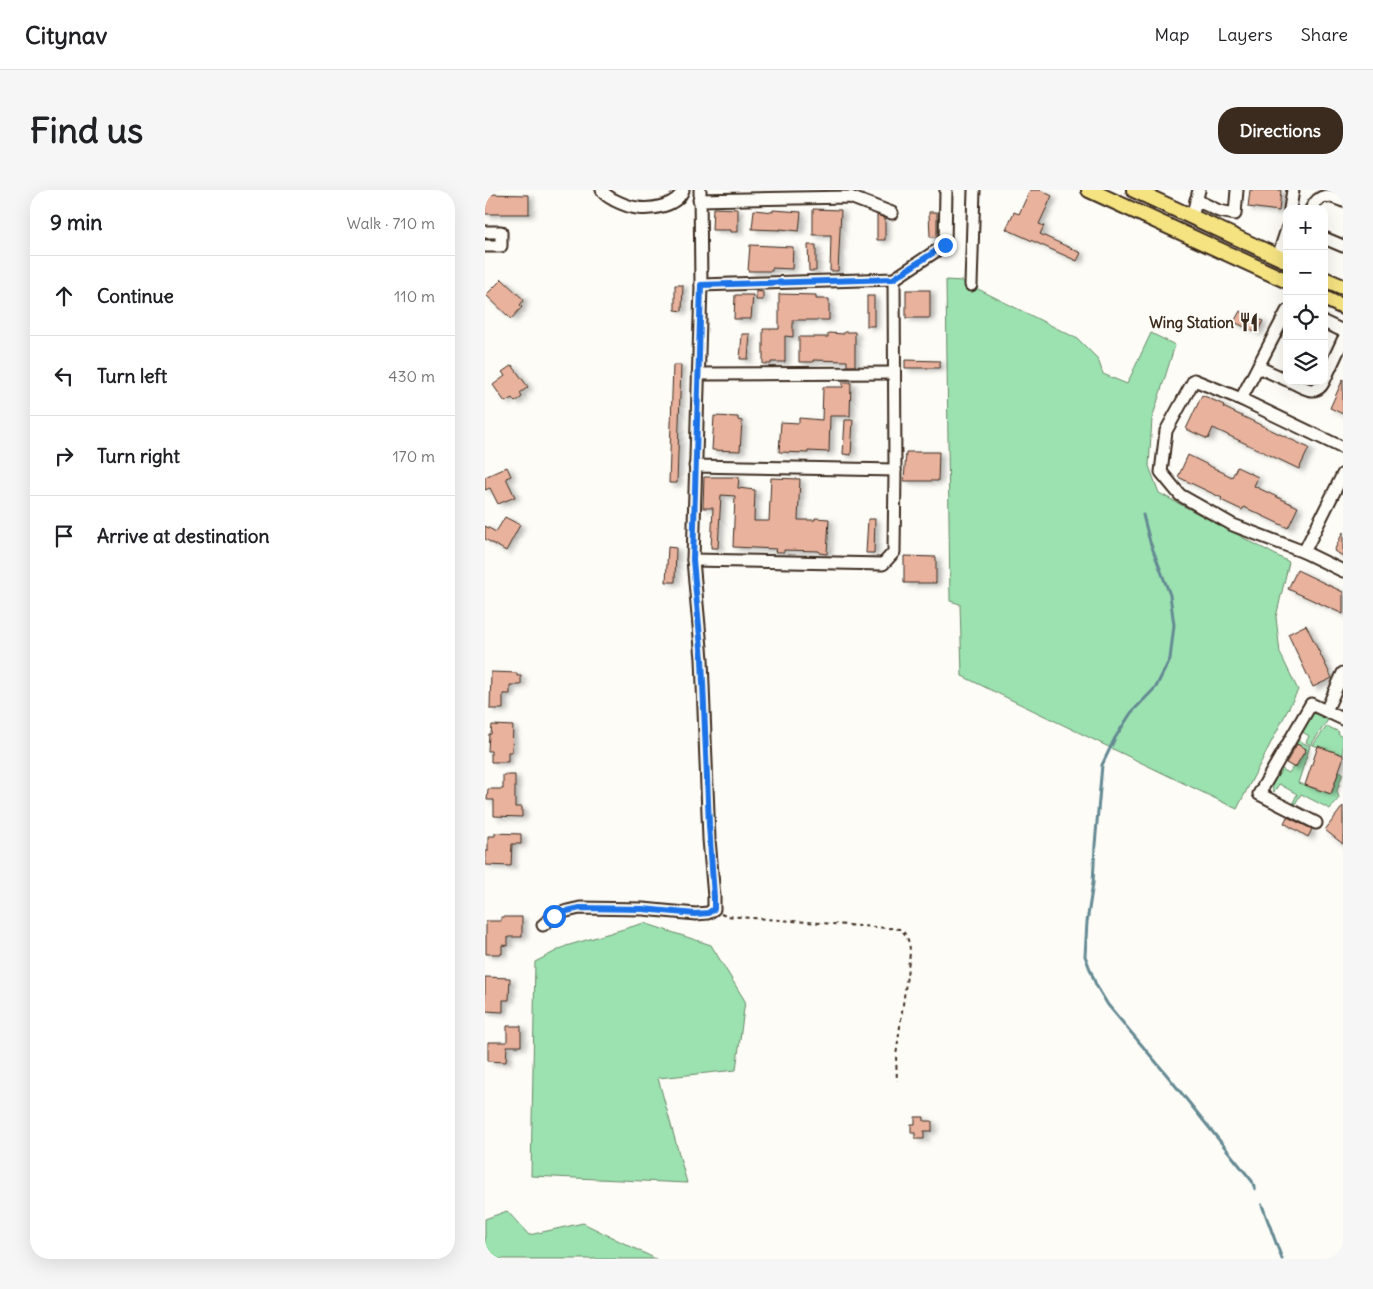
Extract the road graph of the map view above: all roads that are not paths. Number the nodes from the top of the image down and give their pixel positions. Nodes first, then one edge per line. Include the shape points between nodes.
1 (601, 190) edge
2 (683, 190) edge
3 (946, 190) edge
4 (974, 190) edge
5 (1089, 190) edge
6 (1134, 190) edge
7 (1237, 190) edge
8 (1293, 190) edge
9 (699, 195) edge
10 (1198, 195) edge
11 (1343, 202) edge
12 (1291, 205) edge
13 (1313, 205) edge
14 (892, 213) dead end
15 (1192, 217) junction
16 (485, 232) edge
17 (1328, 240) edge
18 (485, 246) edge
19 (1343, 246) edge
20 (1282, 259) edge
21 (893, 279) junction
22 (1283, 279) edge
23 (1328, 281) edge
24 (701, 285) junction
25 (971, 285) dead end
26 (1343, 287) edge
27 (1328, 300) edge
28 (1343, 307) edge
29 (1283, 319) edge
30 (1328, 324) edge
31 (1343, 331) edge
32 (1343, 340) edge
33 (1258, 367) junction
34 (894, 372) junction
35 (1328, 372) edge
36 (698, 374) junction
37 (1283, 378) edge
38 (1300, 385) edge
39 (1322, 385) edge
40 (1241, 399) junction
41 (1343, 448) edge
42 (695, 466) junction
43 (895, 470) junction
44 (1343, 474) edge
45 (1304, 552) junction
46 (693, 560) junction
47 (1343, 571) edge
48 (1343, 673) edge
49 (1326, 711) junction
50 (1343, 718) edge
51 (1316, 823) dead end
52 (543, 925) dead end

1 - 2 street via 619,203 637,208 657,208 675,200
3 - 21 street via 945,245
4 - 25 street
5 - 22 main road
6 - 15 main road
7 - 10 street via 1235,214 1219,211
8 - 12 street
9 - 14 street via 850,197
9 - 24 street
10 - 15 street
11 - 13 street via 1322,196
15 - 20 main road
16 - 18 street via 501,232 501,246
17 - 19 street
21 - 24 street
21 - 34 street
23 - 26 main road
24 - 36 street
27 - 28 main road
29 - 33 street
30 - 31 street
32 - 35 street
33 - 37 street
33 - 40 street
34 - 36 street
34 - 43 street
36 - 42 street
38 - 39 street via 1311,390
40 - 41 street
40 - 45 street via 1194,380 1166,432 1161,472 1187,499 1233,524
42 - 43 street
42 - 46 street
43 - 46 street via 893,552 883,564
44 - 45 street
45 - 47 street
46 - 52 street via 700,624 714,909 695,914 580,908 554,916
48 - 49 street
49 - 50 street
49 - 51 street via 1311,704 1259,794

